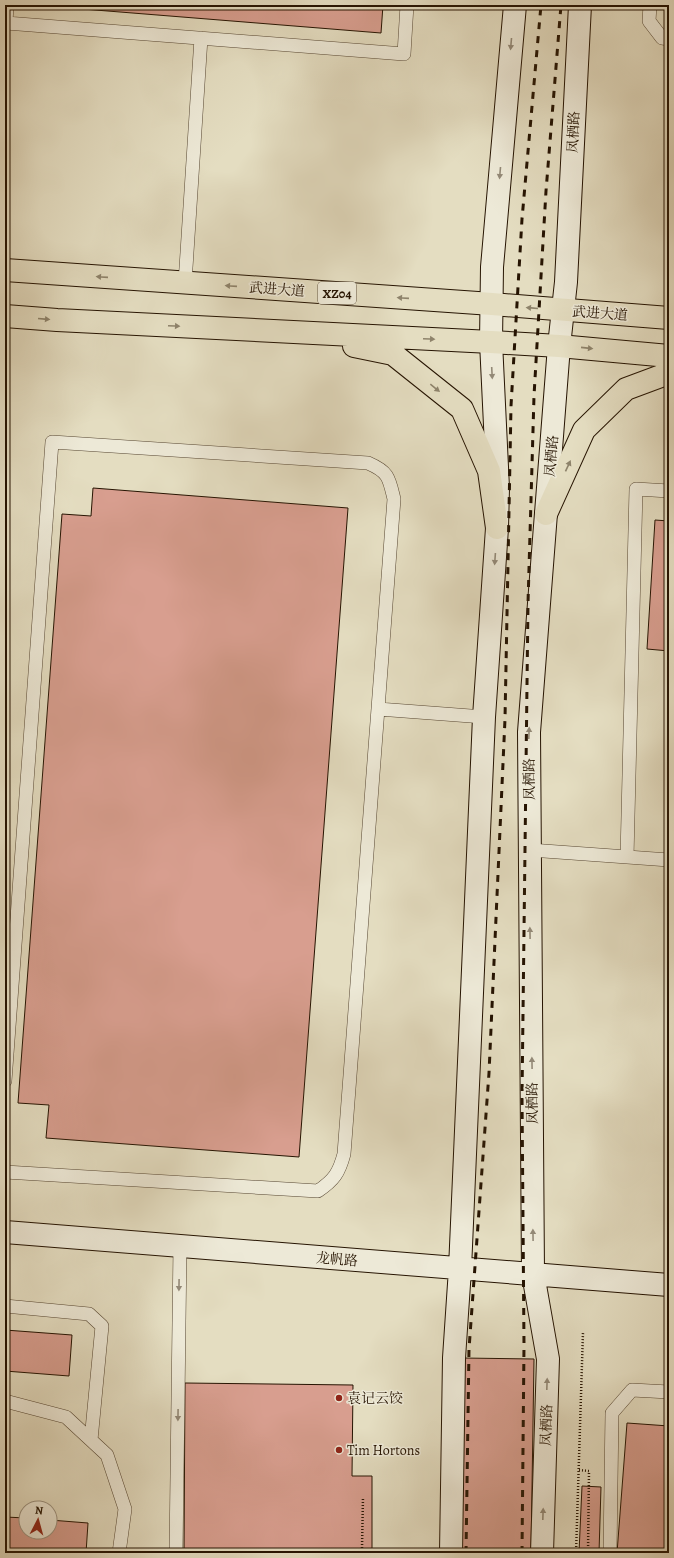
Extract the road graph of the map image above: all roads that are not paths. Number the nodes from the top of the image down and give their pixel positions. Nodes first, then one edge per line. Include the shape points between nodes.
1 (7, 5) edge
2 (407, 5) edge
3 (515, 5) edge
4 (580, 5) edge
5 (650, 5) edge
6 (201, 38) junction
7 (669, 39) edge
8 (5, 270) edge
9 (185, 283) junction
10 (492, 304) junction
11 (563, 311) junction
12 (5, 316) edge
13 (669, 318) edge
14 (284, 332) junction
15 (491, 342) junction
16 (559, 346) junction
17 (669, 356) edge
18 (669, 373) edge
19 (669, 491) edge
20 (546, 514) junction
21 (497, 528) junction
22 (378, 709) junction
23 (484, 717) junction
24 (530, 850) junction
25 (627, 857) junction
26 (669, 860) edge
27 (5, 1081) edge
28 (5, 1172) edge
29 (5, 1232) edge
30 (180, 1246) junction
31 (460, 1269) junction
32 (533, 1274) junction
33 (669, 1285) edge
34 (5, 1306) edge
35 (669, 1392) edge
36 (5, 1401) edge
37 (91, 1440) junction
38 (120, 1553) edge
39 (176, 1553) edge
40 (451, 1553) edge
41 (542, 1553) edge
42 (610, 1553) edge

1 - 6 lane via 6,23
2 - 6 lane via 404,54
3 -> 10 main road via 492,267
4 - 11 main road, 凤栖路
5 - 7 lane via 649,21 662,38
6 - 9 lane
9 -> 8 main road, 武进大道 / XZ04
10 -> 9 main road, 武进大道 / XZ04
11 -> 10 main road, 武进大道 / XZ04
10 - 15 main road
11 - 13 main road, 武进大道 / XZ04
11 - 16 main road, 凤栖路
12 -> 14 main road
14 -> 15 main road
14 -> 21 main road via 393,354 462,409 489,471
15 - 16 main road
15 -> 21 main road via 498,488
16 -> 17 main road
16 - 20 main road, 凤栖路
20 -> 18 main road via 584,430 626,389
19 - 25 lane via 636,489
24 -> 20 main road, 凤栖路 via 529,732
21 -> 23 main road
22 - 23 lane
22 - 27 lane via 394,499 390,480 382,469 368,463 52,442
22 - 28 lane via 344,1154 339,1171 330,1183 318,1191
23 - 31 main road
24 - 25 lane
32 -> 24 main road, 凤栖路
25 - 26 lane
29 - 30 main road, 龙帆路
30 - 31 main road, 龙帆路
30 -> 39 lane
31 - 32 main road, 龙帆路
31 - 40 main road via 454,1358
32 - 33 main road, 龙帆路
41 -> 32 main road, 凤栖路 via 548,1359
34 - 37 lane via 89,1314 102,1326
35 - 42 lane via 632,1390 612,1413
36 - 37 lane via 66,1418
37 - 38 lane via 107,1455 125,1509

